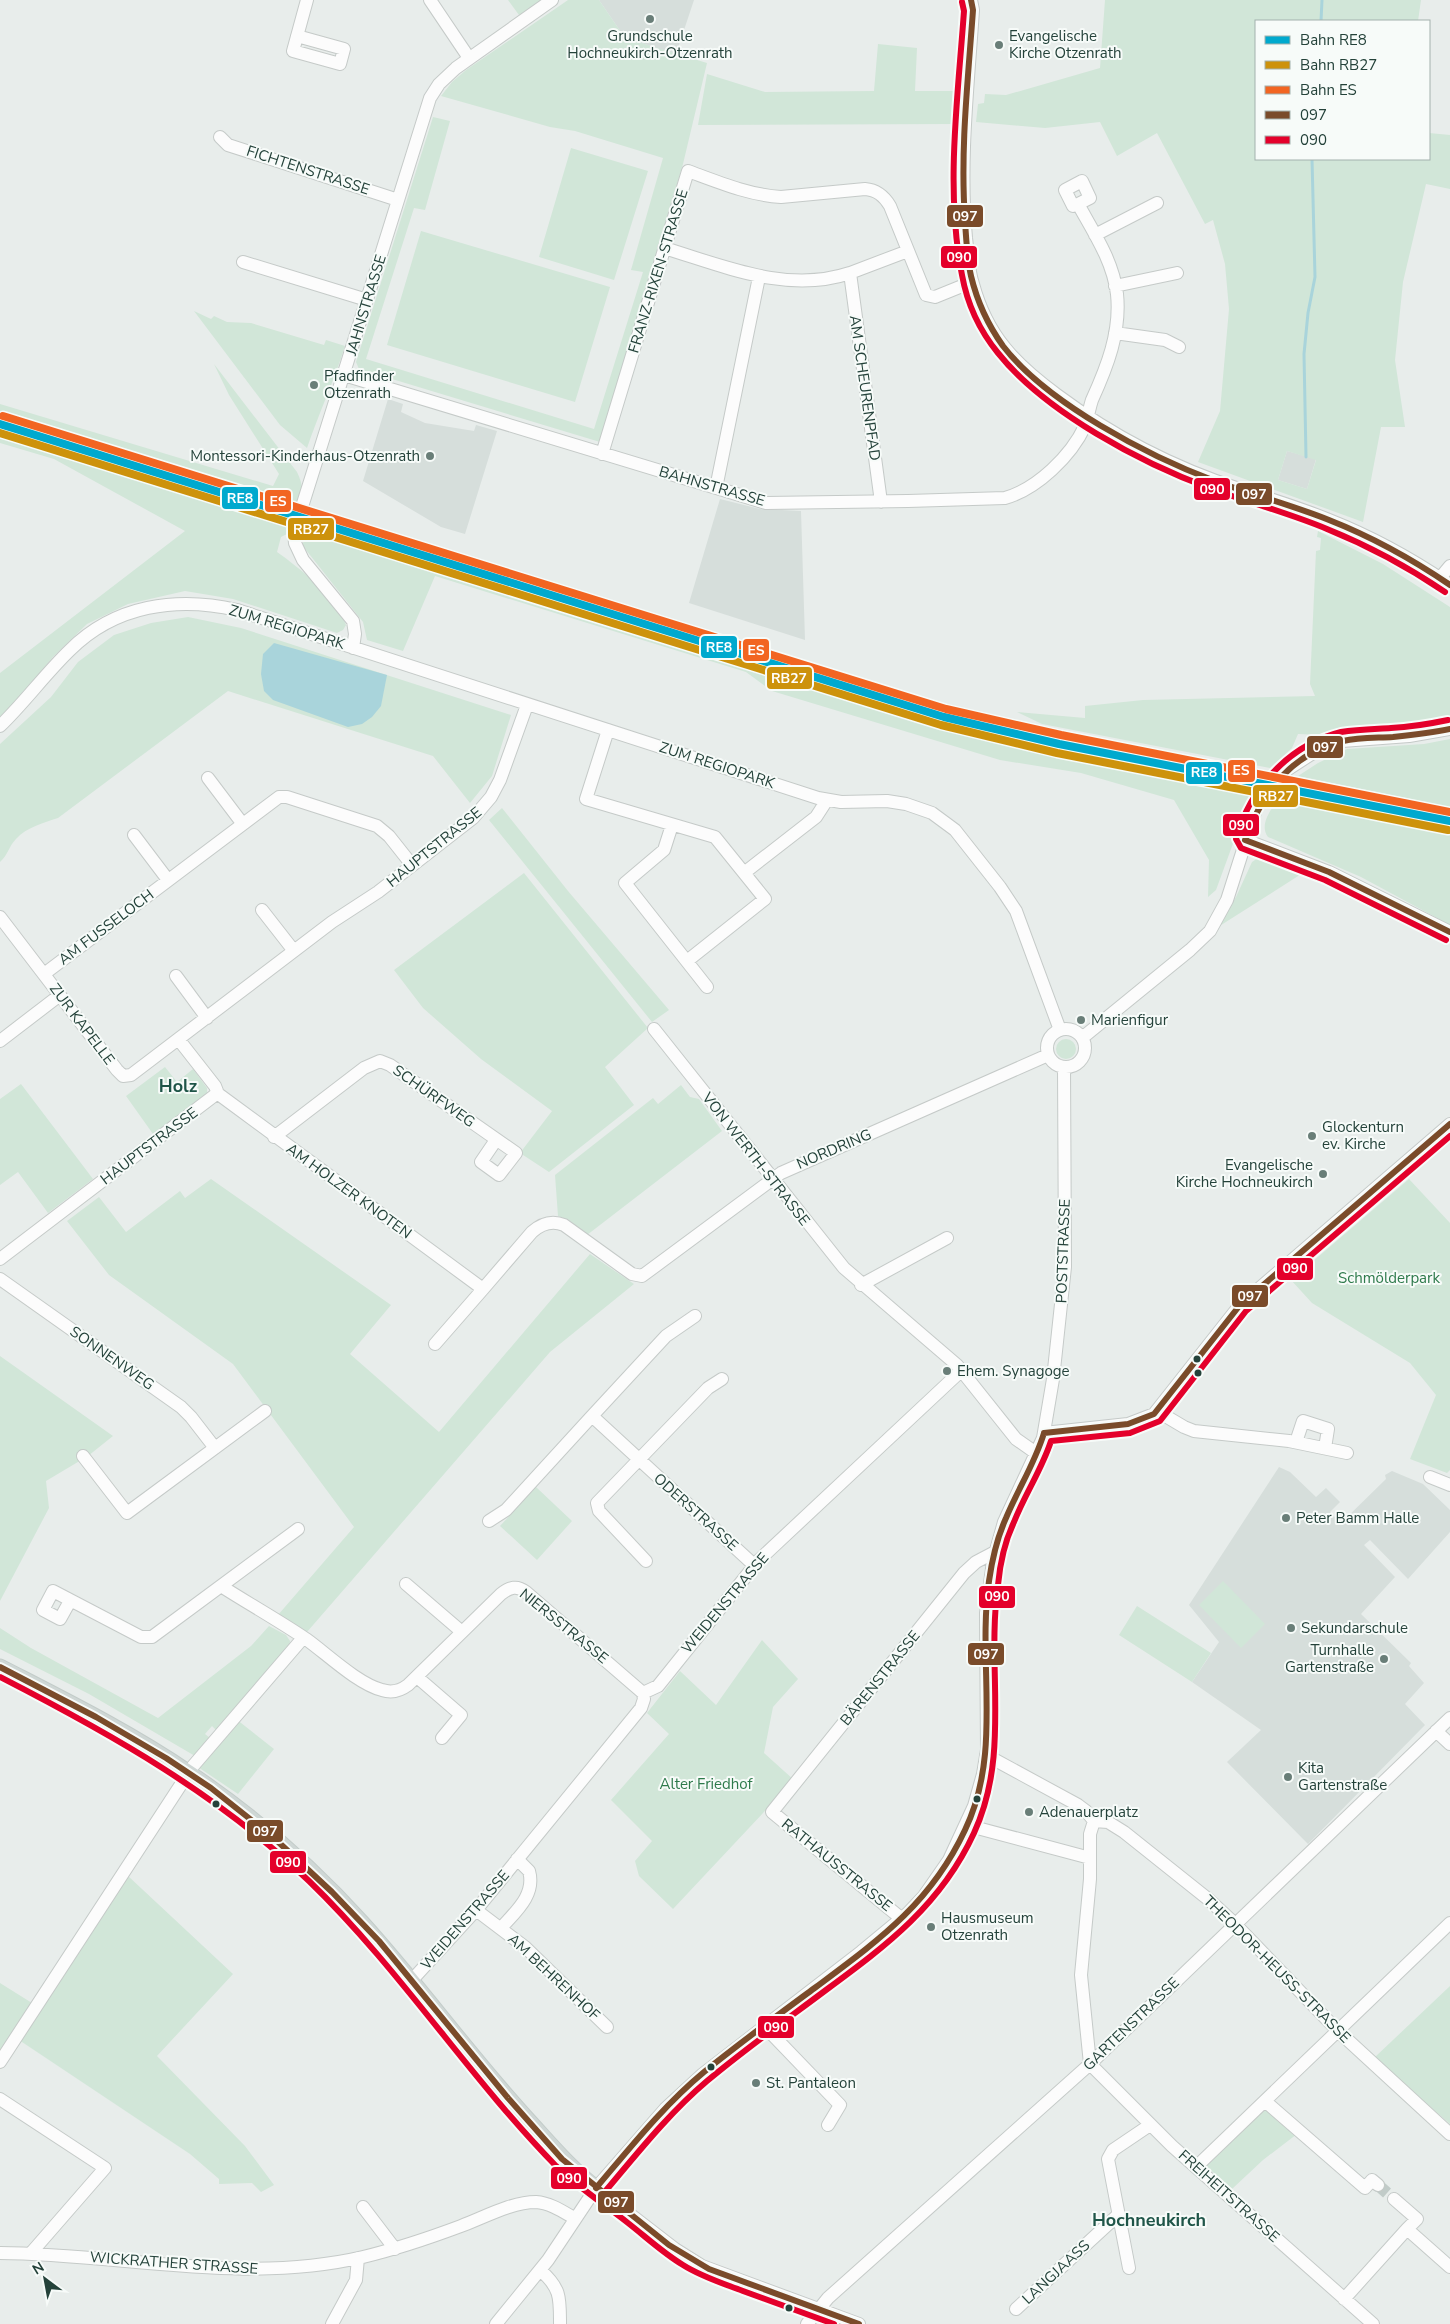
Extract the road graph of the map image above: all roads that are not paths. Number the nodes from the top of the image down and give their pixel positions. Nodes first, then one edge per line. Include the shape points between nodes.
1 (307, 0) edge
2 (430, 0) edge
3 (552, 0) edge
4 (971, 0) edge
5 (297, 36) dead end
6 (469, 58) junction
7 (220, 138) dead end
8 (398, 200) junction
9 (1157, 202) dead end
10 (1078, 204) dead end
11 (1095, 235) junction
12 (664, 248) junction
13 (908, 251) junction
14 (243, 262) dead end
15 (850, 273) junction
16 (1178, 273) dead end
17 (759, 277) junction
18 (972, 282) junction
19 (1116, 286) junction
20 (367, 300) junction
21 (1115, 334) junction
22 (1179, 347) dead end
23 (344, 375) junction
24 (1088, 418) junction
25 (602, 454) junction
26 (716, 488) junction
27 (881, 502) junction
28 (1450, 566) edge
29 (1445, 582) edge
30 (353, 648) junction
31 (527, 704) junction
32 (0, 726) edge
33 (1450, 729) edge
34 (608, 730) junction
35 (208, 778) dead end
36 (827, 800) junction
37 (242, 823) junction
38 (672, 825) junction
39 (134, 835) dead end
40 (1245, 840) junction
41 (412, 865) junction
42 (744, 873) junction
43 (168, 880) junction
44 (262, 910) dead end
45 (0, 917) edge
46 (1450, 932) edge
47 (294, 952) junction
48 (687, 961) junction
49 (44, 974) junction
50 (176, 976) dead end
51 (707, 987) dead end
52 (60, 995) junction
53 (207, 1018) junction
54 (654, 1030) dead end
55 (1060, 1030) junction
56 (1082, 1038) junction
57 (179, 1040) junction
58 (0, 1041) edge
59 (1048, 1055) junction
60 (1064, 1067) junction
61 (217, 1092) junction
62 (1450, 1124) edge
63 (274, 1136) junction
64 (496, 1140) dead end
65 (772, 1179) junction
66 (947, 1238) dead end
67 (0, 1259) edge
68 (0, 1279) edge
69 (861, 1285) junction
70 (483, 1288) junction
71 (695, 1316) dead end
72 (435, 1344) dead end
73 (962, 1370) junction
74 (722, 1379) dead end
75 (265, 1411) dead end
76 (1157, 1411) junction
77 (592, 1416) junction
78 (1044, 1433) junction
79 (1296, 1442) junction
80 (215, 1448) junction
81 (1325, 1448) junction
82 (1036, 1452) junction
83 (1347, 1453) dead end
84 (83, 1456) dead end
85 (639, 1460) junction
86 (1430, 1477) dead end
87 (1450, 1485) edge
88 (489, 1521) dead end
89 (298, 1529) dead end
90 (995, 1552) junction
91 (646, 1561) dead end
92 (754, 1565) junction
93 (406, 1584) dead end
94 (221, 1586) junction
95 (70, 1601) dead end
96 (462, 1632) junction
97 (303, 1638) junction
98 (0, 1666) edge
99 (417, 1677) junction
100 (643, 1693) junction
101 (1450, 1718) edge
102 (1436, 1731) junction
103 (442, 1738) dead end
104 (1450, 1744) edge
105 (986, 1755) junction
106 (188, 1772) junction
107 (772, 1812) joint
108 (1094, 1822) junction
109 (966, 1825) junction
110 (1090, 1858) junction
111 (518, 1859) junction
112 (476, 1910) junction
113 (902, 1919) junction
114 (1235, 1924) junction
115 (1450, 1924) edge
116 (501, 1928) junction
117 (412, 1980) junction
118 (764, 2026) junction
119 (607, 2027) dead end
120 (1338, 2031) junction
121 (0, 2062) edge
122 (1090, 2064) junction
123 (0, 2098) edge
124 (1266, 2102) junction
125 (828, 2125) dead end
126 (1150, 2125) junction
127 (1450, 2134) edge
128 (1196, 2167) junction
129 (1378, 2185) tunnel mouth
130 (596, 2188) junction
131 (1394, 2199) tunnel mouth
132 (363, 2207) dead end
133 (1118, 2215) junction
134 (574, 2218) junction
135 (1407, 2230) junction
136 (395, 2249) junction
137 (0, 2253) edge
138 (31, 2253) junction
139 (358, 2258) junction
140 (1450, 2267) edge
141 (1129, 2268) dead end
142 (540, 2270) junction
143 (1344, 2299) junction
144 (821, 2309) junction
145 (1016, 2309) dead end
146 (332, 2324) edge
147 (496, 2324) edge
148 (560, 2324) edge
149 (807, 2324) edge
150 (859, 2324) edge
151 (1372, 2324) edge

1 - 5 street
2 - 6 street
3 - 6 street, JAHNSTRASSE
4 - 18 street via 963,178
6 - 8 street, JAHNSTRASSE via 444,78 430,98
7 - 8 street, FICHTENSTRASSE via 228,144
8 - 20 street, JAHNSTRASSE
9 - 11 street
10 - 11 street, BAHNSTRASSE
11 - 19 street, BAHNSTRASSE
12 - 13 street, FRANZ-RIXEN-STRASSE via 688,171 768,196 873,190 888,203
12 - 17 street
12 - 25 street, FRANZ-RIXEN-STRASSE
13 - 15 street
13 - 18 street, FRANZ-RIXEN-STRASSE via 923,291 928,296 939,296
14 - 20 street
15 - 17 street via 806,281
15 - 27 street, AM SCHEURENPFAD
16 - 19 street
17 - 26 street
18 - 24 street via 988,324 1008,354
19 - 21 street, BAHNSTRASSE
20 - 23 street, JAHNSTRASSE
21 - 22 street via 1165,340
21 - 24 street, BAHNSTRASSE
23 - 25 street, BAHNSTRASSE
23 - 30 street, JAHNSTRASSE via 295,529 295,543 301,557 353,621
24 - 27 street, BAHNSTRASSE via 1082,431 1053,468 1037,483 1019,493 998,498
24 - 29 street via 1185,468 1352,530 1397,552
25 - 26 street, BAHNSTRASSE
26 - 27 street, BAHNSTRASSE via 773,504
28 - 29 street
30 - 31 street, ZUM REGIOPARK
30 - 32 street, ZUM REGIOPARK via 220,606 182,603 150,607 115,619 81,640
31 - 34 street, ZUM REGIOPARK
31 - 41 street, HAUPTSTRASSE via 507,765 488,801 468,823
33 - 40 street via 1342,741 1316,751 1285,771 1265,794
34 - 36 street, ZUM REGIOPARK
34 - 38 street via 586,799
35 - 37 street
36 - 42 street via 816,817
36 - 55 street, ZUM REGIOPARK via 906,804 932,813 955,830 1003,890 1016,912
37 - 41 street, AM FUSSELOCH via 274,799 287,797 377,826
37 - 43 street, AM FUSSELOCH
38 - 42 street via 715,837
38 - 48 street via 664,850 624,883
39 - 43 street, AM FUSSELOCH
40 - 46 street via 1321,868
40 - 56 street via 1224,908 1210,931
41 - 47 street, HAUPTSTRASSE
42 - 48 street via 765,899
43 - 49 street, AM FUSSELOCH
44 - 47 street
45 - 49 street, ZUR KAPELLE
47 - 53 street, HAUPTSTRASSE
48 - 51 street
49 - 52 street, ZUR KAPELLE
50 - 53 street
52 - 57 street, ZUR KAPELLE via 123,1076 137,1072
52 - 58 street
53 - 57 street, HAUPTSTRASSE
54 - 65 street, VON WERTH-STRASSE
55 - 56 street via 1070,1030
55 - 59 street via 1048,1042
56 - 60 street via 1085,1045 1083,1056 1075,1065
57 - 61 street
59 - 60 street via 1053,1062
59 - 65 street, NORDRING via 792,1167
60 - 78 street, POSTSTRASSE via 1065,1275 1052,1393
61 - 63 street, AM HOLZER KNOTEN
61 - 67 street, HAUPTSTRASSE
62 - 76 street via 1240,1305
63 - 64 street, SCHÜRFWEG via 364,1068 380,1061
63 - 70 street, AM HOLZER KNOTEN
65 - 69 street, VON WERTH-STRASSE via 838,1262
65 - 70 street, NORDRING via 640,1276 632,1274 564,1225 548,1223 529,1235
66 - 69 street
68 - 80 street, SONNENWEG via 181,1407
69 - 73 street, VON WERTH-STRASSE
70 - 72 street
71 - 77 street via 666,1336
73 - 82 street, VON WERTH-STRASSE via 1016,1439
73 - 92 street, WEIDENSTRASSE
74 - 85 street via 708,1388
75 - 80 street
76 - 78 street via 1132,1424
76 - 79 street via 1194,1431
77 - 85 street, ODERSTRASSE
77 - 88 street via 506,1510
78 - 82 street, POSTSTRASSE
79 - 81 street
79 - 81 street via 1303,1421 1328,1429
80 - 84 street via 127,1513
81 - 83 street
82 - 90 street, POSTSTRASSE via 1004,1522
85 - 91 street via 597,1506
85 - 92 street, ODERSTRASSE
86 - 87 street
89 - 94 street
90 - 105 street, POSTSTRASSE via 986,1613
90 - 107 street, BÄRENSTRASSE via 964,1573
92 - 100 street, WEIDENSTRASSE via 658,1686
93 - 96 street
94 - 95 street via 148,1638
94 - 97 street, NIERSSTRASSE
96 - 99 street, NIERSSTRASSE
96 - 100 street, NIERSSTRASSE via 504,1591 521,1588
97 - 99 street, NIERSSTRASSE via 379,1690 401,1689
97 - 106 street
98 - 106 main road via 112,1726
99 - 103 street via 461,1715
100 - 111 street, WEIDENSTRASSE via 641,1708
101 - 102 street, GARTENSTRASSE
102 - 104 street
102 - 114 street, GARTENSTRASSE
105 - 108 street via 1080,1806
105 - 109 street, POSTSTRASSE via 978,1795
106 - 117 main road via 258,1824 311,1870
106 - 121 street
107 - 113 street, RATHAUSSTRASSE
108 - 110 street via 1090,1834
108 - 114 street, THEODOR-HEUSS-STRASSE via 1108,1822 1135,1840
109 - 110 street
109 - 113 street, POSTSTRASSE via 954,1852 933,1883
110 - 122 street via 1081,1975
111 - 112 street, WEIDENSTRASSE
111 - 116 street, WEIDENSTRASSE via 529,1871 530,1890 524,1902
112 - 116 street, AM BEHRENHOF
112 - 117 street, WEIDENSTRASSE
113 - 118 street, POSTSTRASSE
114 - 120 street, THEODOR-HEUSS-STRASSE
114 - 122 street, GARTENSTRASSE
115 - 120 street
116 - 119 street, AM BEHRENHOF
117 - 130 main road via 495,2084 563,2160
118 - 125 street via 840,2105
118 - 130 street, POSTSTRASSE via 672,2102
120 - 124 street
120 - 127 street, THEODOR-HEUSS-STRASSE
122 - 126 street, FREIHEITSTRASSE
122 - 144 street, GARTENSTRASSE via 828,2298
123 - 138 street via 105,2168
124 - 128 street
124 - 129 street via 1365,2188 1372,2180
126 - 128 street, FREIHEITSTRASSE
126 - 133 street via 1109,2156
128 - 143 street, FREIHEITSTRASSE
130 - 134 street, POSTSTRASSE
130 - 144 street via 696,2263
131 - 135 street via 1417,2219
132 - 136 street
133 - 141 street
133 - 145 street, LANGJAASS
134 - 136 street, WICKRATHER STRASSE via 545,2203 524,2203
134 - 142 street, POSTSTRASSE
135 - 140 street
135 - 143 street
136 - 139 street, WICKRATHER STRASSE
137 - 138 street, WICKRATHER STRASSE
138 - 139 street, WICKRATHER STRASSE via 255,2270 312,2266
139 - 146 street via 356,2280
142 - 147 street, POSTSTRASSE
142 - 148 street via 558,2290
143 - 151 street, FREIHEITSTRASSE
144 - 149 street, GARTENSTRASSE
144 - 150 street

